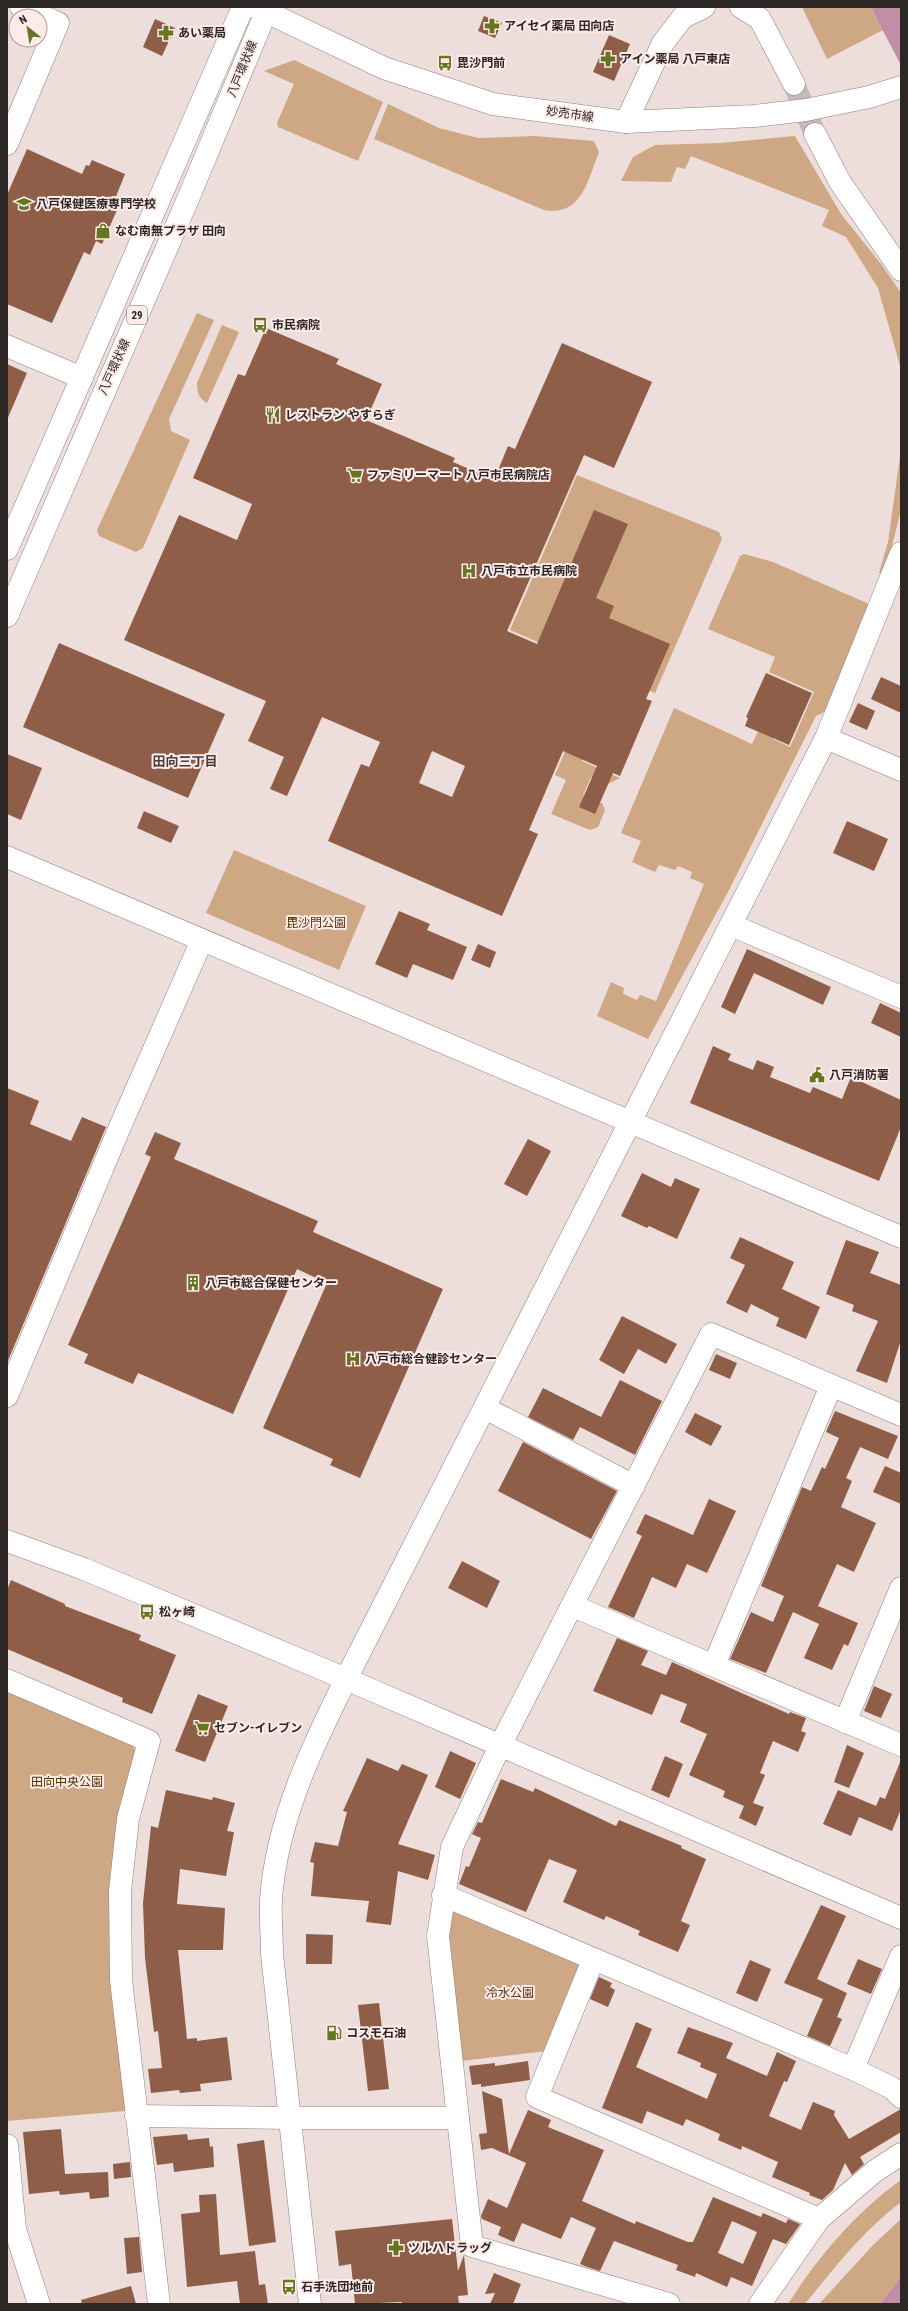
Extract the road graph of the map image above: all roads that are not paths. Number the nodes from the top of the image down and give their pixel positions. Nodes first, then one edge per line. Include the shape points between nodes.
1 (21, 7) edge
2 (243, 7) edge
3 (704, 7) edge
4 (741, 7) edge
5 (263, 9) edge
6 (676, 12) edge
7 (794, 84) tunnel mouth
8 (901, 87) edge
9 (626, 122) junction
10 (815, 134) tunnel mouth
11 (7, 144) edge
12 (901, 270) edge
13 (7, 346) edge
14 (82, 378) junction
15 (7, 549) edge
16 (901, 552) edge
17 (7, 616) edge
18 (826, 738) junction
19 (901, 770) edge
20 (7, 857) edge
21 (731, 925) junction
22 (202, 940) junction
23 (901, 997) edge
24 (630, 1122) junction
25 (901, 1237) edge
26 (831, 1386) junction
27 (7, 1396) edge
28 (486, 1408) junction
29 (900, 1411) edge
30 (634, 1486) junction
31 (7, 1541) edge
32 (901, 1588) edge
33 (573, 1606) junction
34 (714, 1665) junction
35 (346, 1679) junction
36 (7, 1680) edge
37 (844, 1722) junction
38 (500, 1746) junction
39 (901, 1746) edge
40 (443, 1895) junction
41 (901, 1918) edge
42 (901, 1956) edge
43 (593, 1960) junction
44 (853, 2069) junction
45 (901, 2097) edge
46 (136, 2116) junction
47 (290, 2118) junction
48 (458, 2118) junction
49 (7, 2144) edge
50 (901, 2154) edge
51 (819, 2219) junction
52 (39, 2304) edge
53 (159, 2304) edge
54 (310, 2304) edge
55 (669, 2304) edge
56 (760, 2304) edge

1 - 11 street via 58,23
2 - 14 street, 八戸環状線 / 29
3 - 6 street
4 - 7 street via 760,20
5 - 9 street, 妙売市線 via 384,68 492,104
5 - 17 street, 八戸環状線 / 29 via 185,206
6 - 9 street
8 - 9 street, 妙売市線 via 869,97 806,110 754,116
10 - 12 street via 840,182
13 - 14 street
14 - 15 street, 八戸環状線 / 29
16 - 18 street
18 - 19 street
18 - 21 street
20 - 22 street
21 - 23 street
21 - 24 street
22 - 24 street
22 - 27 street via 116,1136
24 - 25 street
24 - 28 street
26 - 29 street
26 - 30 street via 711,1334
26 - 34 street
28 - 30 street
28 - 35 street
30 - 33 street
31 - 35 street via 84,1569
32 - 37 street
33 - 34 street
33 - 38 street
34 - 37 street
35 - 38 street
35 - 47 street via 293,1794 271,1899 272,1954
36 - 46 street via 149,1741 128,1819 120,1891 121,1980
37 - 39 street
38 - 40 street via 452,1847
38 - 41 street
40 - 43 street
40 - 48 street via 438,1936
42 - 44 street
43 - 44 street
43 - 51 street via 536,2097
44 - 45 street via 892,2088
46 - 47 street
46 - 53 street
47 - 48 street
47 - 54 street
48 - 55 street via 472,2246
49 - 52 street via 15,2229
50 - 51 street via 875,2171
51 - 56 street

